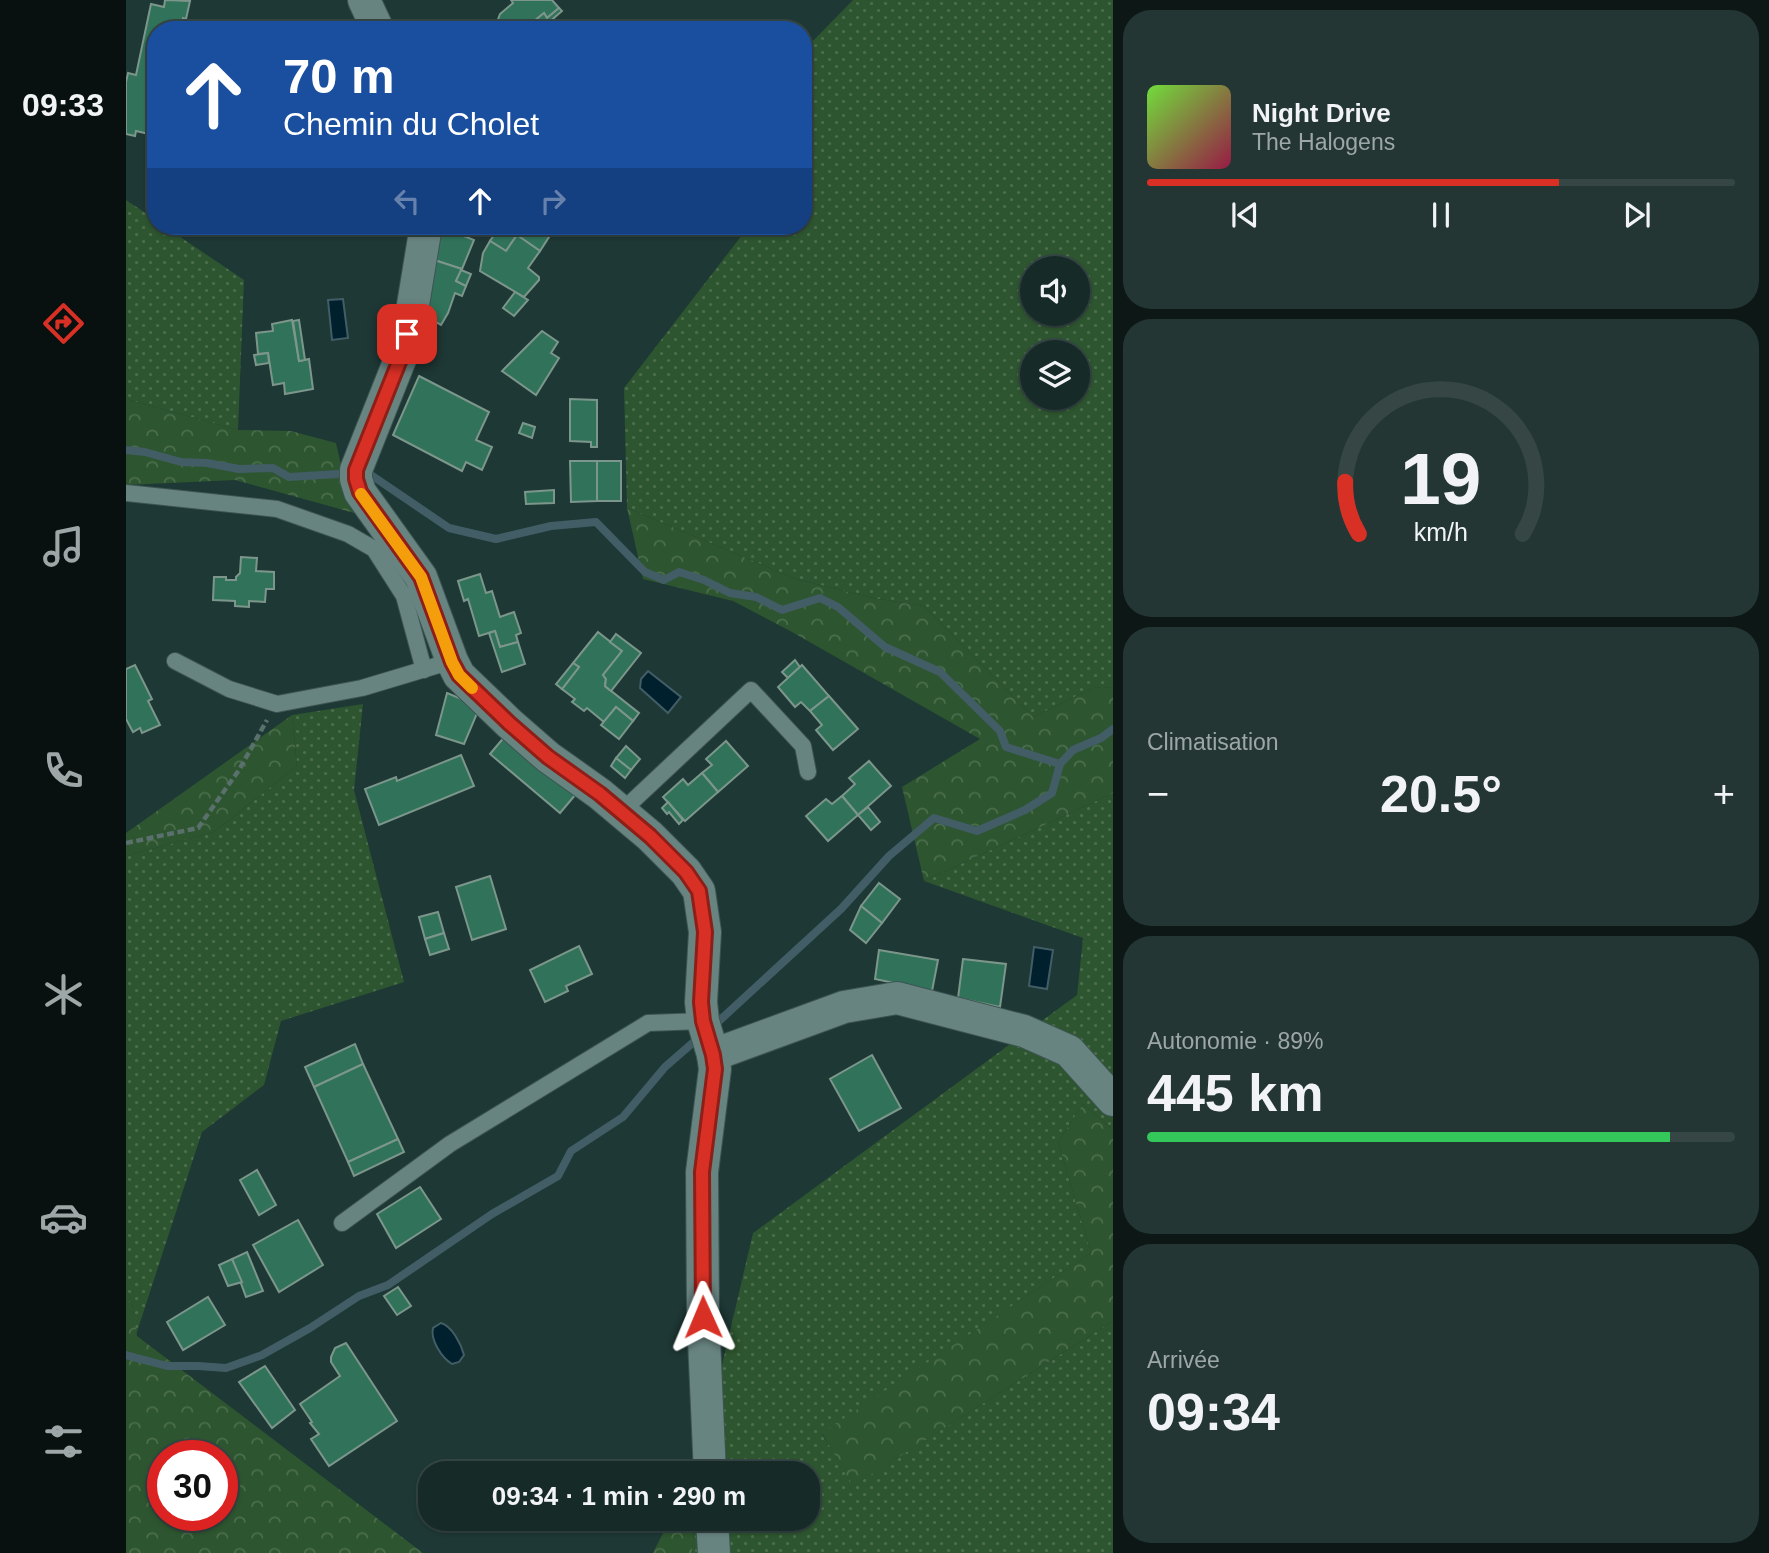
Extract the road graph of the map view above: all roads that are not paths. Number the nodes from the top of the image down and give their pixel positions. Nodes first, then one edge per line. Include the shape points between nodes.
1 (364, 0) edge
2 (374, 21) edge
3 (425, 235) edge
4 (126, 493) edge
5 (175, 661) dead end
6 (438, 666) junction
7 (808, 772) dead end
8 (621, 812) junction
9 (703, 1021) junction
10 (713, 1055) junction
11 (1113, 1100) edge
12 (342, 1223) dead end
13 (709, 1461) edge
14 (713, 1531) edge
15 (714, 1553) edge

1 - 2 street
3 - 6 street via 401,357 356,479 360,492 421,577
4 - 6 lane via 277,509 348,534 374,549 404,596
5 - 6 lane via 229,689 277,704 362,688
6 - 8 street via 459,675 548,757
7 - 8 lane via 803,746 751,690
8 - 9 street via 665,850 699,891 705,932
9 - 10 street
9 - 12 lane via 648,1023 450,1144
10 - 11 street via 844,1007 897,998 1024,1031 1069,1051
10 - 13 street via 702,1172
14 - 15 street

